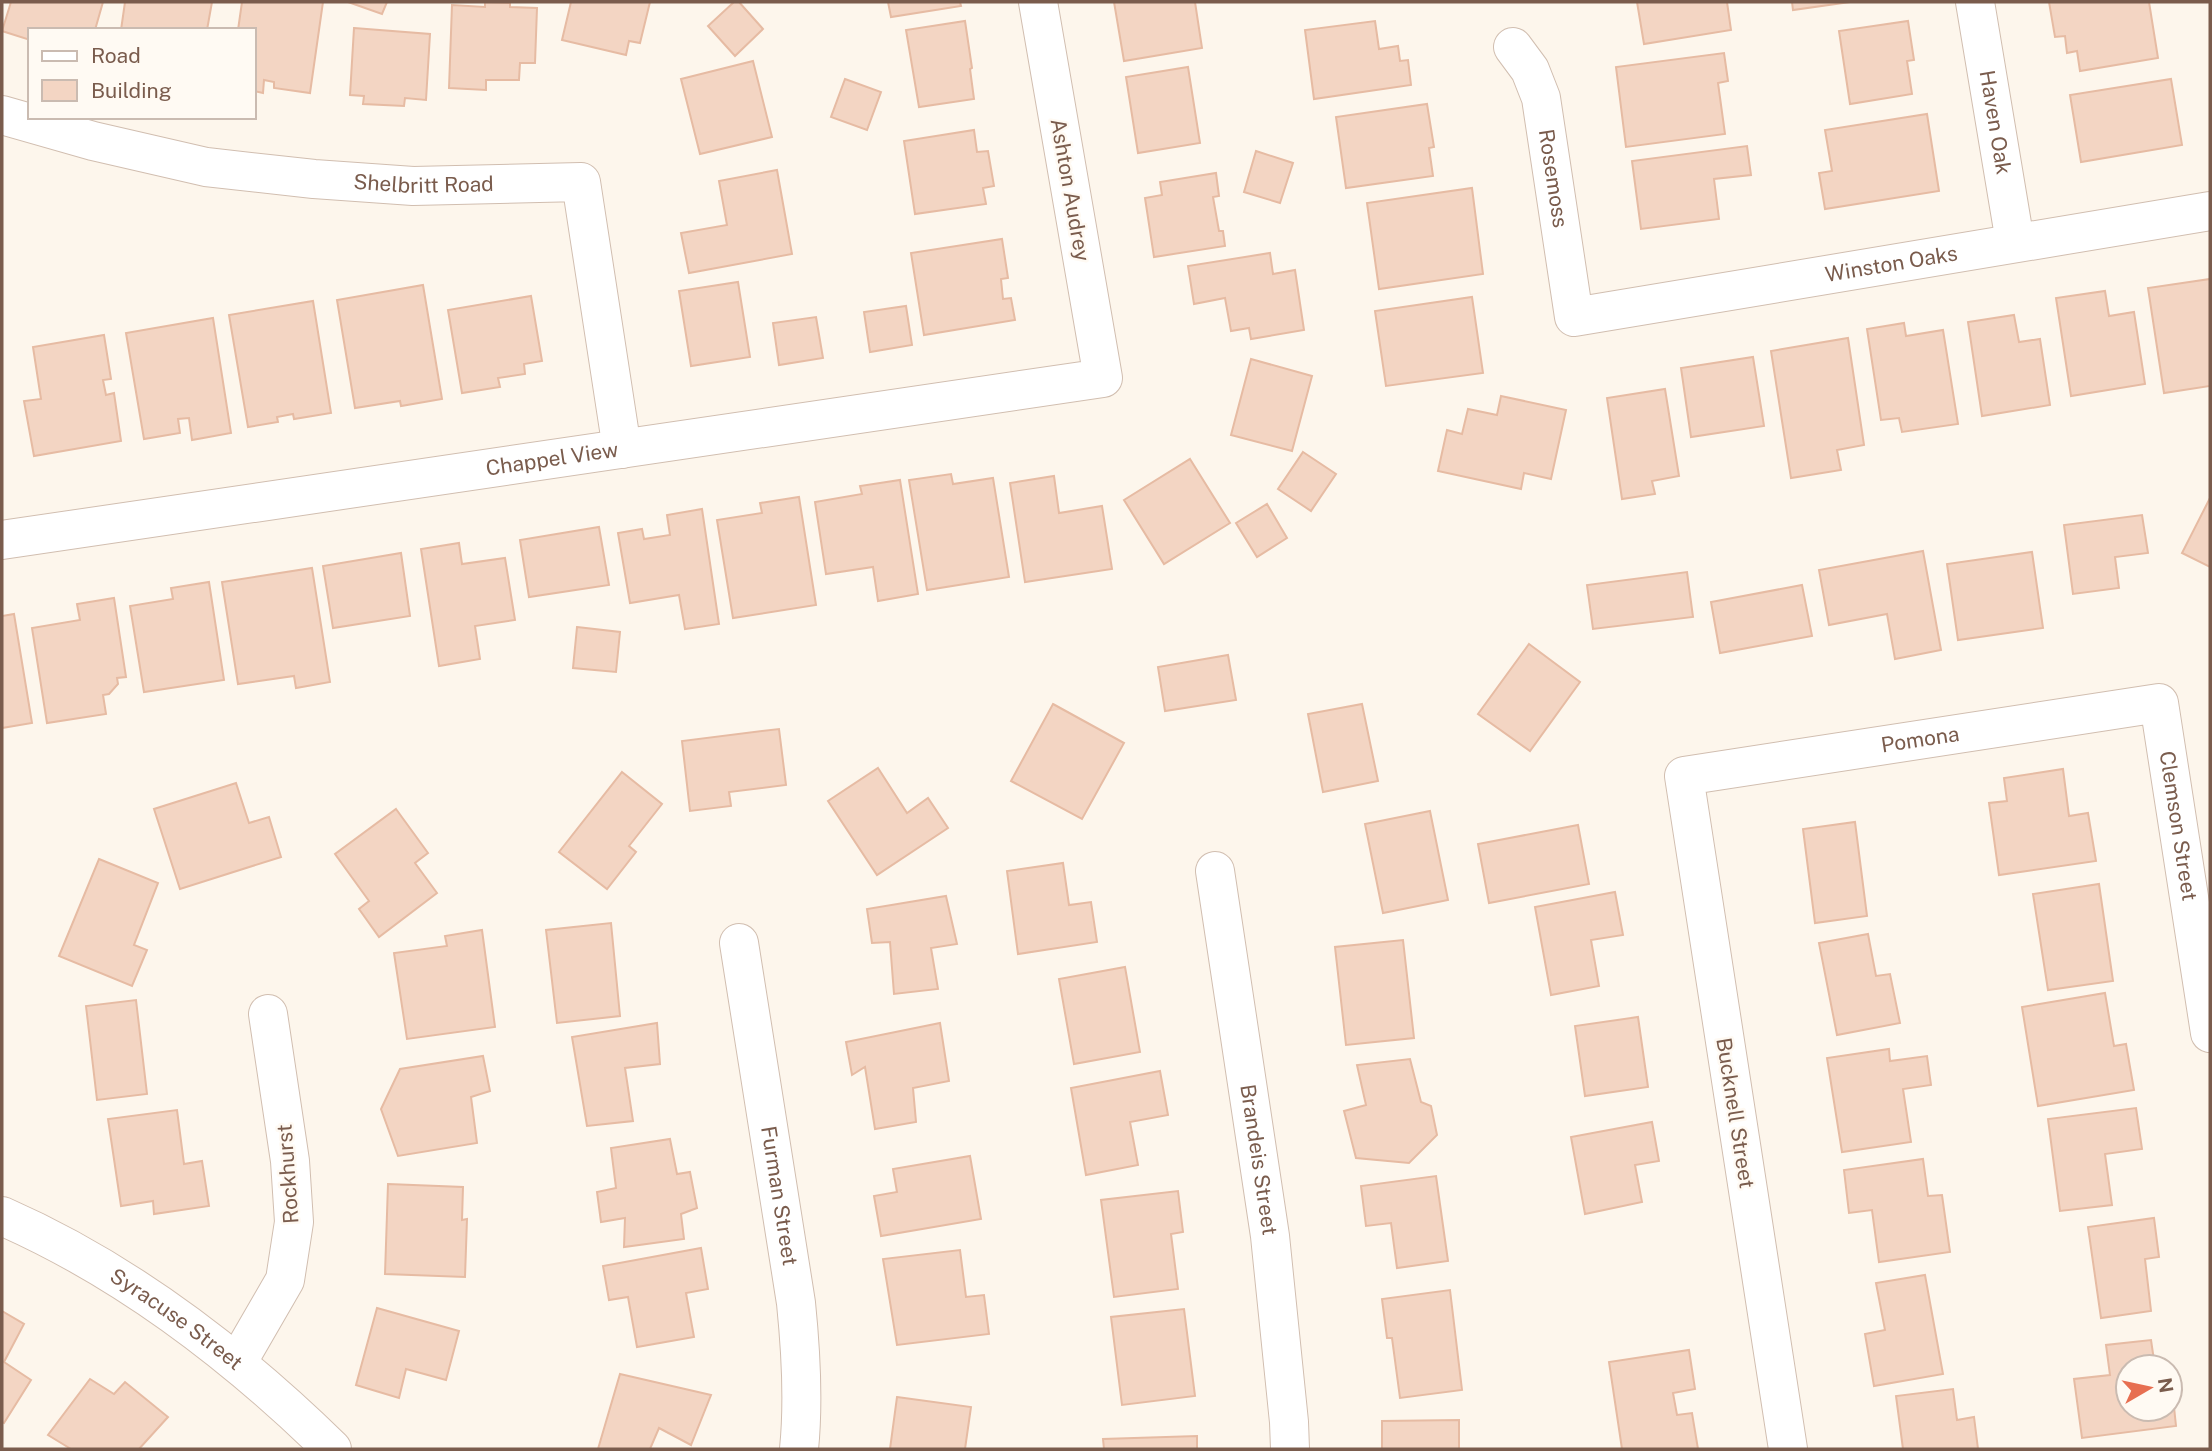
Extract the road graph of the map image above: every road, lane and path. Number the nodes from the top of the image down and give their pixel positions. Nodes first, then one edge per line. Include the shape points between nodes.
1 (1038, 2) edge
2 (1975, 2) edge
3 (1513, 47) dead end
4 (2, 115) edge
5 (2210, 211) edge
6 (2015, 242) junction
7 (1574, 317) joint
8 (1103, 378) joint
9 (622, 449) junction
10 (2, 540) edge
11 (2159, 703) joint
12 (1684, 776) joint
13 (1215, 871) dead end
14 (739, 943) dead end
15 (268, 1014) dead end
16 (2210, 1033) edge
17 (2, 1216) edge
18 (237, 1363) junction
19 (331, 1449) edge
20 (799, 1449) edge
21 (1290, 1449) edge
22 (1788, 1449) edge

1 - 8 street, Ashton Audrey
2 - 6 street, Haven Oak
3 - 7 street, Rosemoss via 1530,70 1541,98
4 - 9 street, Shelbritt Road via 206,167 413,186 581,182
5 - 6 street, Winston Oaks
6 - 7 street, Winston Oaks
8 - 9 street, Chappel View
9 - 10 street, Chappel View
11 - 12 street, Pomona
11 - 16 street, Clemson Street
12 - 22 street, Bucknell Street
13 - 21 street, Brandeis Street via 1270,1236
14 - 20 street, Furman Street via 796,1303 802,1362
15 - 18 street, Rockhurst via 290,1161 294,1222 285,1280
17 - 18 street, Syracuse Street via 134,1287
18 - 19 street, Syracuse Street

